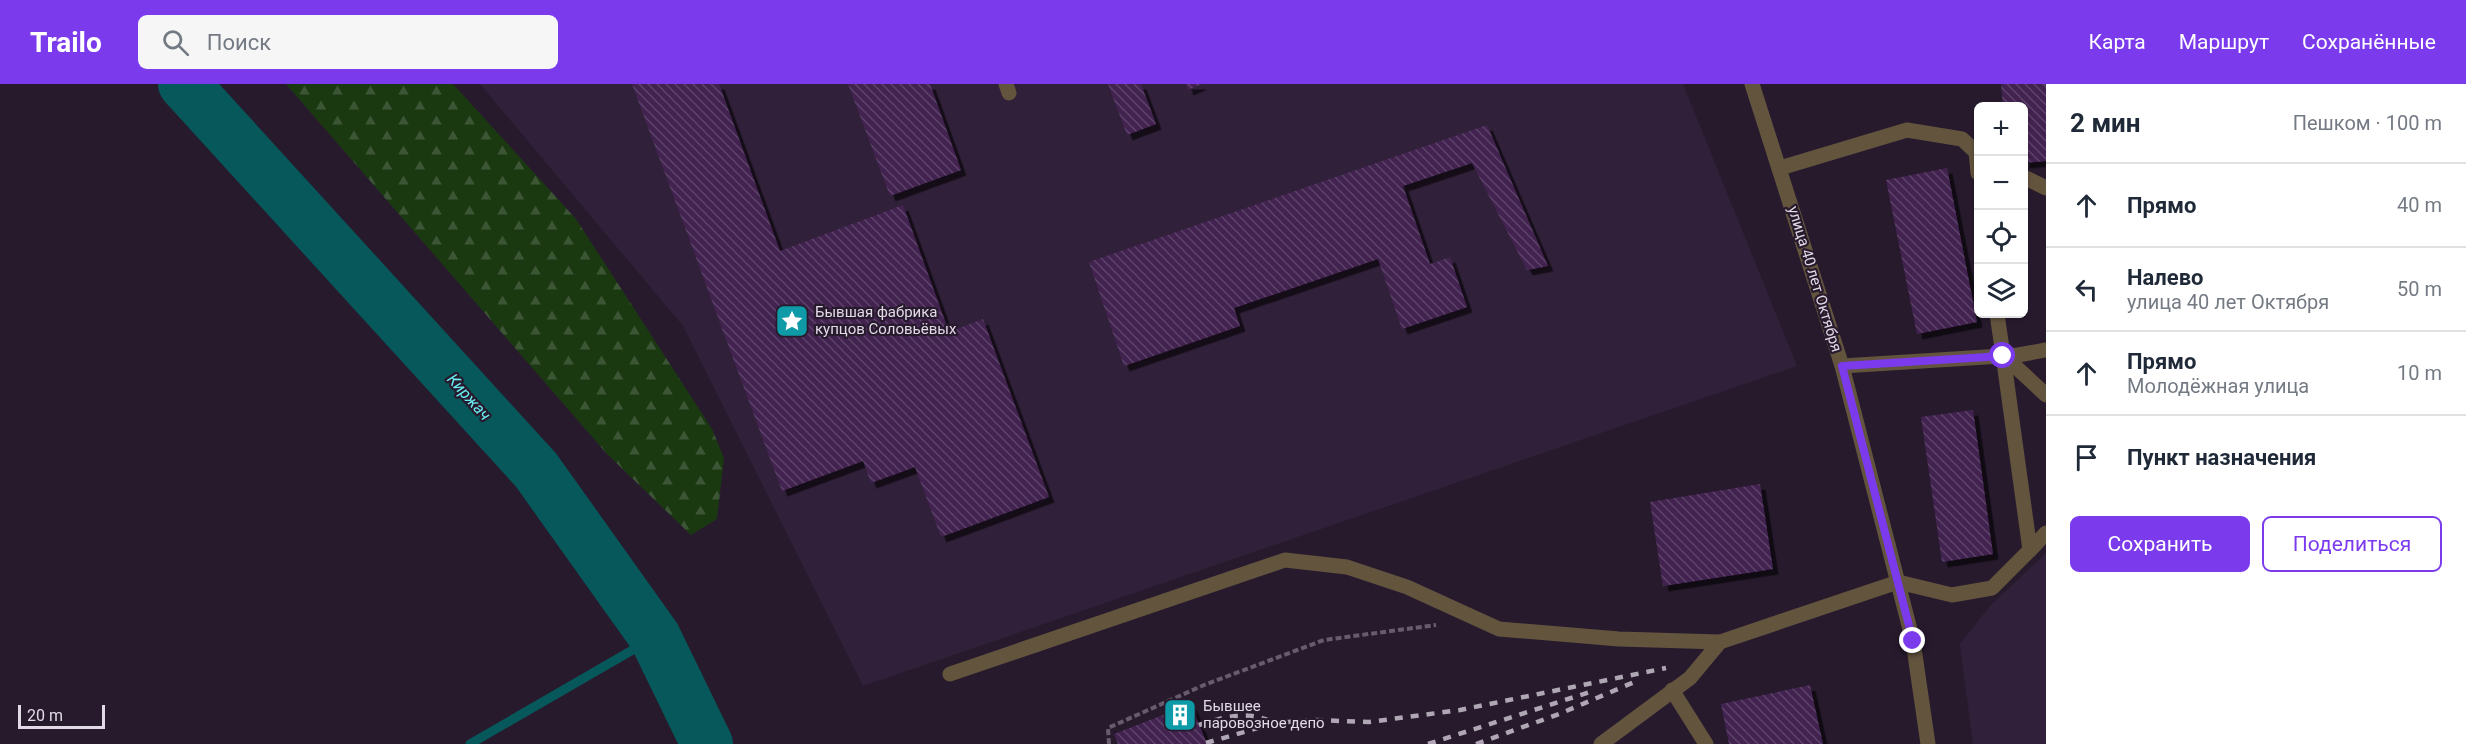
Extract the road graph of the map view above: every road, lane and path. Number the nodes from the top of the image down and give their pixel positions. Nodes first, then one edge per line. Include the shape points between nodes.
1 (1752, 84) edge
2 (1974, 150) edge
3 (1780, 168) junction
4 (2028, 179) edge
5 (2046, 188) edge
6 (1998, 318) edge
7 (2046, 350) edge
8 (2003, 356) junction
9 (1842, 366) junction
10 (2046, 395) edge
11 (2046, 533) edge
12 (2030, 550) junction
13 (1898, 582) junction
14 (1478, 619) junction
15 (1720, 642) junction
16 (950, 674) dead end
17 (1672, 690) junction
18 (1109, 744) edge
19 (1601, 744) edge
20 (1706, 744) edge
21 (1928, 744) edge

1 - 3 street, улица 40 лет Октября
2 - 3 street via 1962,140 1907,130
3 - 9 street, улица 40 лет Октября
4 - 5 street
6 - 8 street
7 - 8 street
8 - 9 street
8 - 10 street
8 - 12 street
9 - 13 street, улица 40 лет Октября
11 - 12 street
12 - 13 street via 1992,588 1952,596
13 - 15 street
13 - 21 street, улица 40 лет Октября via 1913,641
14 - 15 street via 1499,629
14 - 16 street via 1407,586 1347,567 1286,560
14 - 18 path via 1324,640 1204,685 1108,728
15 - 17 street via 1689,678
17 - 19 street
17 - 20 street

